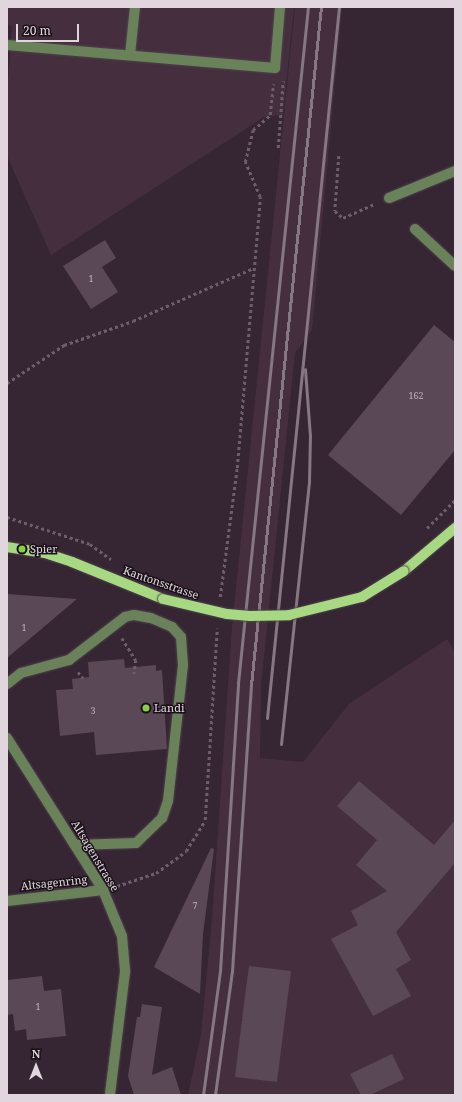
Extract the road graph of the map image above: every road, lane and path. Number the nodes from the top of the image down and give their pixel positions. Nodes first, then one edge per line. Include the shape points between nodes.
1 (135, 7) edge
2 (280, 7) edge
3 (7, 45) edge
4 (130, 55) junction
5 (274, 68) junction
6 (278, 148) dead end
7 (339, 156) dead end
8 (455, 171) edge
9 (389, 198) joint
10 (415, 229) dead end
11 (455, 266) edge
12 (254, 268) junction
13 (7, 383) edge
14 (455, 500) edge
15 (7, 516) edge
16 (455, 528) edge
17 (423, 532) dead end
18 (7, 547) edge
19 (116, 562) dead end
20 (219, 601) dead end
21 (217, 624) dead end
22 (114, 626) junction
23 (134, 674) dead end
24 (7, 684) edge
25 (7, 738) edge
26 (76, 845) junction
27 (103, 890) junction
28 (7, 901) edge
29 (110, 1095) edge

1 - 4 street
2 - 5 street
3 - 4 street
4 - 5 street
5 - 6 path via 285,68
5 - 12 path via 270,115 253,130 245,162 260,198
7 - 9 path via 335,211 343,218
8 - 9 street
10 - 11 street
12 - 13 path via 133,321 64,345
12 - 20 path via 237,468
14 - 17 path
15 - 19 path via 90,544
16 - 18 main road, Kantonsstrasse, bridge via 404,571 362,597 289,615 227,614 163,599 72,562
21 - 27 path via 205,820 186,851 156,873
22 - 23 path via 136,660
22 - 24 street via 68,660 21,673
22 - 26 street via 125,617 134,615 152,618 172,626 181,637 184,665 168,800 162,818 136,844
25 - 26 street, Altsagenstrasse
26 - 27 street, Altsagenstrasse
27 - 28 street, Altsagenring
27 - 29 street, Altsagenstrasse via 122,936 125,972

